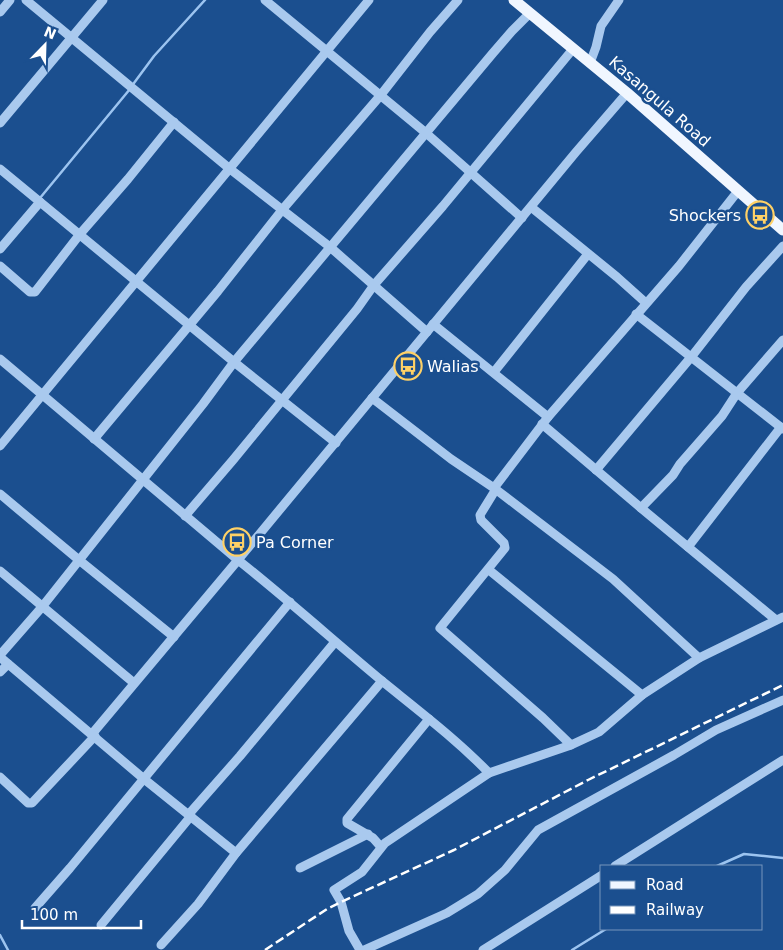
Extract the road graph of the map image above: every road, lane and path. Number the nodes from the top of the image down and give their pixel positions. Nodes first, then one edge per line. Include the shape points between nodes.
1 (10, 0) edge
2 (26, 0) edge
3 (104, 0) edge
4 (369, 0) edge
5 (458, 0) edge
6 (514, 0) edge
7 (618, 0) edge
8 (271, 2) edge
9 (0, 12) edge
10 (530, 14) junction
11 (73, 38) junction
12 (573, 49) junction
13 (328, 52) junction
14 (590, 63) junction
15 (627, 93) junction
16 (380, 96) junction
17 (174, 122) junction
18 (0, 123) edge
19 (426, 133) junction
20 (230, 168) junction
21 (0, 169) edge
22 (471, 173) junction
23 (738, 191) junction
24 (40, 202) junction
25 (531, 207) junction
26 (282, 210) junction
27 (522, 218) junction
28 (783, 230) edge
29 (80, 234) junction
30 (783, 246) edge
31 (330, 247) junction
32 (0, 249) edge
33 (588, 254) junction
34 (0, 266) edge
35 (137, 280) junction
36 (374, 285) junction
37 (646, 303) junction
38 (636, 314) junction
39 (434, 324) junction
40 (190, 325) junction
41 (427, 332) junction
42 (783, 340) edge
43 (692, 356) junction
44 (0, 359) edge
45 (234, 362) junction
46 (494, 372) junction
47 (737, 393) junction
48 (43, 395) junction
49 (372, 398) junction
50 (282, 400) junction
51 (545, 421) junction
52 (782, 428) edge
53 (94, 439) junction
54 (336, 443) junction
55 (0, 446) edge
56 (596, 470) junction
57 (143, 480) junction
58 (495, 488) junction
59 (0, 494) edge
60 (640, 508) junction
61 (185, 516) junction
62 (688, 547) junction
63 (79, 560) junction
64 (238, 560) junction
65 (488, 570) junction
66 (0, 571) edge
67 (290, 602) junction
68 (42, 607) junction
69 (780, 618) edge
70 (174, 637) junction
71 (335, 642) junction
72 (0, 656) edge
73 (699, 658) junction
74 (8, 664) junction
75 (0, 672) edge
76 (382, 681) junction
77 (134, 682) junction
78 (642, 695) junction
79 (783, 700) edge
80 (429, 719) junction
81 (93, 735) junction
82 (571, 745) junction
83 (783, 760) edge
84 (489, 773) junction
85 (0, 777) edge
86 (144, 779) junction
87 (190, 815) junction
88 (368, 834) junction
89 (381, 847) junction
90 (236, 853) junction
91 (617, 865) edge
92 (300, 868) dead end
93 (600, 876) edge
94 (34, 908) dead end
95 (101, 925) dead end
96 (160, 945) dead end
97 (362, 950) edge
98 (483, 950) edge

1 - 9 street
2 - 11 street
3 - 11 street
4 - 13 street
5 - 16 street
6 - 10 main road, Kasangula Road
7 - 14 street via 601,26
8 - 13 street
10 - 12 main road, Kasangula Road
10 - 19 street
11 - 17 street
11 - 18 street
12 - 14 main road, Kasangula Road
12 - 22 street
13 - 16 street
13 - 20 street
14 - 15 main road, Kasangula Road
15 - 23 main road, Kasangula Road
15 - 25 street
16 - 19 street
16 - 26 street
17 - 20 street
17 - 29 street
19 - 22 street
19 - 31 street
20 - 26 street
20 - 35 street
21 - 24 street
22 - 27 street
22 - 36 street
23 - 28 main road, Kasangula Road
23 - 37 street
24 - 29 street
24 - 32 street
25 - 27 street
25 - 33 street
26 - 31 street
26 - 40 street
27 - 39 street
29 - 34 street via 35,292 30,292
29 - 35 street
30 - 43 street
31 - 36 street
31 - 45 street
33 - 37 street
33 - 46 street
35 - 40 street
35 - 48 street
36 - 41 street
36 - 50 street
37 - 38 street
38 - 43 street
38 - 51 street
39 - 41 street
39 - 46 street
40 - 45 street
40 - 53 street
41 - 49 street
42 - 47 street
43 - 47 street
43 - 56 street
44 - 48 street
45 - 50 street
45 - 57 street
46 - 51 street
47 - 52 street
47 - 60 street via 673,475
48 - 53 street
48 - 55 street
49 - 54 street
49 - 58 street via 451,459
50 - 54 street
50 - 61 street
51 - 56 street
51 - 58 street
52 - 62 street
53 - 57 street
54 - 64 street
56 - 60 street
57 - 61 street
57 - 63 street
58 - 65 street via 480,516 505,546
58 - 73 street via 613,579
59 - 63 street
60 - 62 street
61 - 64 street
62 - 69 street
63 - 68 street
63 - 70 street
64 - 67 street
64 - 70 street
65 - 78 street
65 - 82 street via 440,628
66 - 68 street
67 - 71 street
67 - 86 street
68 - 72 street
68 - 77 street
69 - 73 street
70 - 77 street
71 - 76 street
71 - 87 street
72 - 74 street
73 - 78 street
74 - 75 street
74 - 81 street
76 - 80 street
76 - 90 street
77 - 81 street
78 - 82 street via 599,732
79 - 97 street via 716,730 538,830 505,870 478,894 448,913
80 - 84 street
80 - 88 street via 349,814 347,823
81 - 85 street via 32,803 28,803
81 - 86 street
82 - 84 street
83 - 91 street
84 - 89 street
86 - 87 street
86 - 94 street
87 - 90 street
87 - 95 street
88 - 89 street
88 - 92 street
89 - 97 street via 362,872 334,890 341,902 348,931
90 - 96 street via 198,904
93 - 98 street

